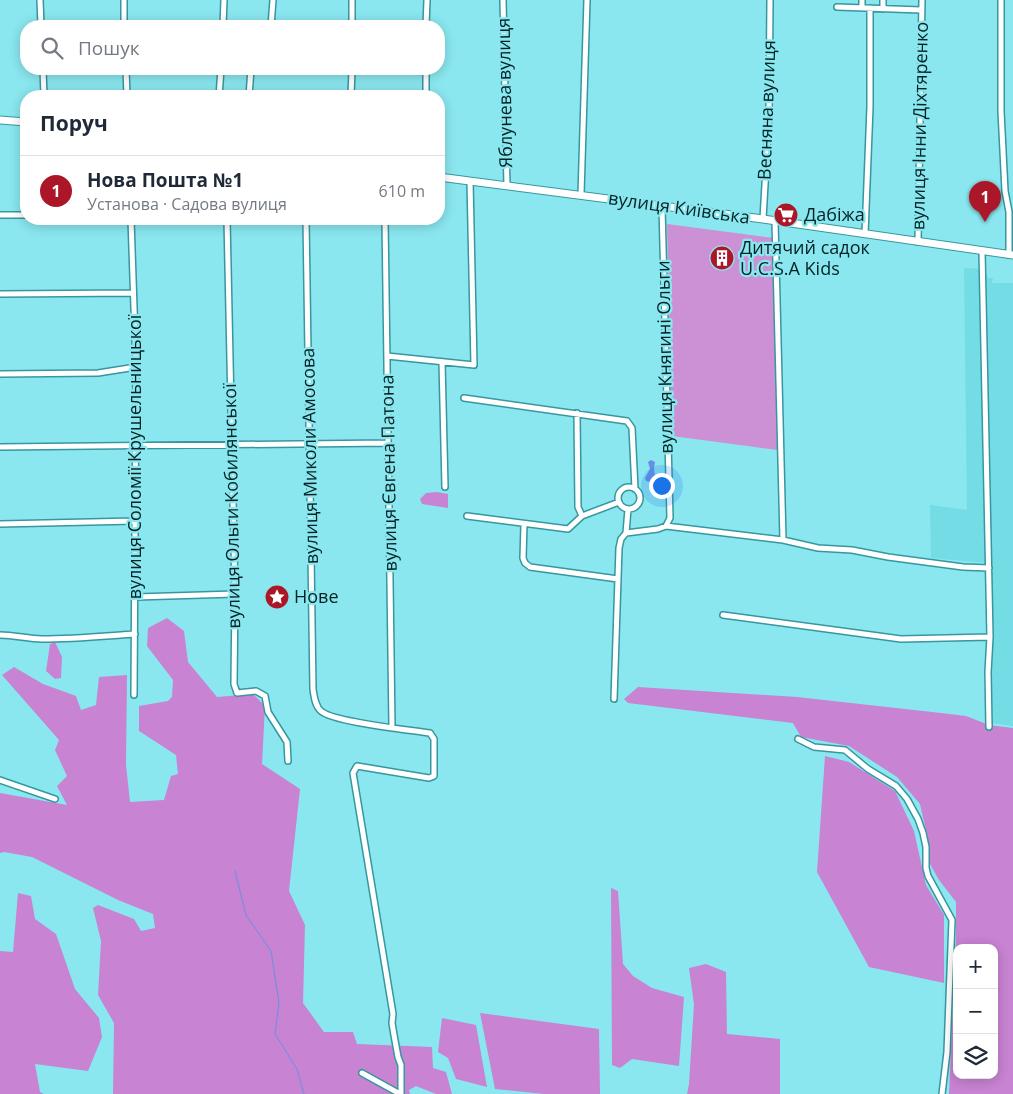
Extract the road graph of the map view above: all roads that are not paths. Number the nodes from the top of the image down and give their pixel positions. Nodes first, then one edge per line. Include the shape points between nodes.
1 (40, 0) edge
2 (124, 0) edge
3 (224, 0) edge
4 (273, 0) edge
5 (352, 0) edge
6 (427, 0) edge
7 (503, 0) edge
8 (587, 0) edge
9 (770, 0) edge
10 (862, 0) edge
11 (883, 0) edge
12 (922, 0) edge
13 (1001, 0) edge
14 (837, 7) dead end
15 (862, 8) junction
16 (870, 8) junction
17 (883, 9) junction
18 (921, 10) junction
19 (41, 20) edge
20 (124, 20) edge
21 (223, 20) edge
22 (271, 20) edge
23 (352, 20) edge
24 (426, 20) edge
25 (43, 75) edge
26 (126, 75) edge
27 (220, 75) edge
28 (251, 75) edge
29 (352, 75) edge
30 (426, 75) edge
31 (44, 90) edge
32 (127, 90) edge
33 (219, 90) edge
34 (249, 90) edge
35 (351, 90) edge
36 (426, 90) edge
37 (0, 120) edge
38 (20, 122) edge
39 (445, 178) edge
40 (470, 181) junction
41 (506, 186) junction
42 (581, 194) junction
43 (662, 207) junction
44 (0, 215) edge
45 (20, 215) edge
46 (763, 219) junction
47 (775, 221) junction
48 (131, 225) edge
49 (227, 225) edge
50 (306, 225) edge
51 (385, 225) edge
52 (865, 234) junction
53 (918, 242) junction
54 (982, 251) junction
55 (1011, 255) edge
56 (133, 293) junction
57 (0, 294) edge
58 (387, 356) junction
59 (442, 362) junction
60 (136, 367) junction
61 (0, 374) edge
62 (464, 398) dead end
63 (577, 413) junction
64 (310, 443) junction
65 (388, 443) junction
66 (230, 445) junction
67 (136, 446) junction
68 (0, 447) edge
69 (445, 487) dead end
70 (634, 489) junction
71 (619, 502) junction
72 (628, 509) junction
73 (467, 516) dead end
74 (582, 516) junction
75 (135, 521) junction
76 (0, 524) edge
77 (524, 524) junction
78 (666, 526) junction
79 (626, 533) junction
80 (783, 540) junction
81 (989, 568) junction
82 (618, 579) junction
83 (235, 594) junction
84 (136, 597) junction
85 (723, 615) dead end
86 (136, 634) junction
87 (0, 635) edge
88 (990, 637) junction
89 (134, 695) dead end
90 (614, 699) dead end
91 (392, 727) junction
92 (989, 727) dead end
93 (798, 740) dead end
94 (288, 761) dead end
95 (0, 780) edge
96 (55, 799) dead end
97 (362, 1073) dead end
98 (401, 1094) edge
99 (942, 1094) edge

1 - 19 street
2 - 20 street
3 - 21 street
4 - 22 street
5 - 23 street
6 - 24 street
7 - 41 street, Яблунева вулиця
8 - 42 street
9 - 46 street, Весняна вулиця via 769,115
10 - 15 street
11 - 17 street
12 - 18 street, вулиця Інни Діхтяренко
13 - 55 street via 1001,112
14 - 15 street
15 - 16 street
16 - 17 street
16 - 52 street
17 - 18 street
18 - 53 street, вулиця Інни Діхтяренко
25 - 31 street
26 - 32 street
27 - 33 street
28 - 34 street
29 - 35 street
30 - 36 street
37 - 38 street
39 - 40 street, вулиця Київська
40 - 41 street, вулиця Київська
40 - 59 street via 474,365
41 - 42 street, вулиця Київська
42 - 43 street, вулиця Київська
43 - 46 street, вулиця Київська
43 - 78 street, вулиця Княгині Ольги via 670,518
44 - 45 street
46 - 47 street, вулиця Київська
47 - 52 street, вулиця Київська
47 - 80 street
48 - 56 street, вулиця Соломії Крушельницької
49 - 66 street, вулиця Ольги Кобилянської
50 - 64 street, вулиця Миколи Амосова
51 - 58 street, вулиця Євгена Патона
52 - 53 street, вулиця Київська
53 - 54 street, вулиця Київська
54 - 55 street, вулиця Київська
54 - 81 street
56 - 57 street
56 - 60 street, вулиця Соломії Крушельницької
58 - 59 street
58 - 65 street, вулиця Євгена Патона
59 - 69 street
60 - 61 street via 98,373
60 - 67 street, вулиця Соломії Крушельницької
62 - 63 street
63 - 70 street via 631,423
63 - 74 street via 578,506
64 - 65 street
64 - 66 street
64 - 91 street, вулиця Миколи Амосова via 313,689 316,702 329,716
65 - 91 street, вулиця Євгена Патона
66 - 67 street
66 - 83 street, вулиця Ольги Кобилянської
67 - 68 street
67 - 75 street, вулиця Соломії Крушельницької
70 - 71 street via 621,490
70 - 72 street via 639,501
71 - 72 street
71 - 74 street
72 - 79 street
73 - 77 street
74 - 77 street via 568,530
75 - 76 street
75 - 84 street, вулиця Соломії Крушельницької
77 - 82 street via 523,558 530,567
78 - 79 street
78 - 80 street
79 - 82 street via 618,548
80 - 81 street via 818,548
81 - 88 street
82 - 90 street
83 - 84 street
83 - 94 street, вулиця Ольги Кобилянської via 234,684 237,693 256,692 265,696 268,712 288,742
84 - 86 street, вулиця Соломії Крушельницької
85 - 88 street via 901,639
86 - 87 street via 45,639
86 - 89 street, вулиця Соломії Крушельницької
88 - 92 street
91 - 98 street via 430,732 434,739 434,776 429,778 357,766 353,773 401,1065
93 - 99 street via 814,747 845,750 896,786 918,819 926,848 928,876 952,920 948,1052
95 - 96 street
97 - 98 street

